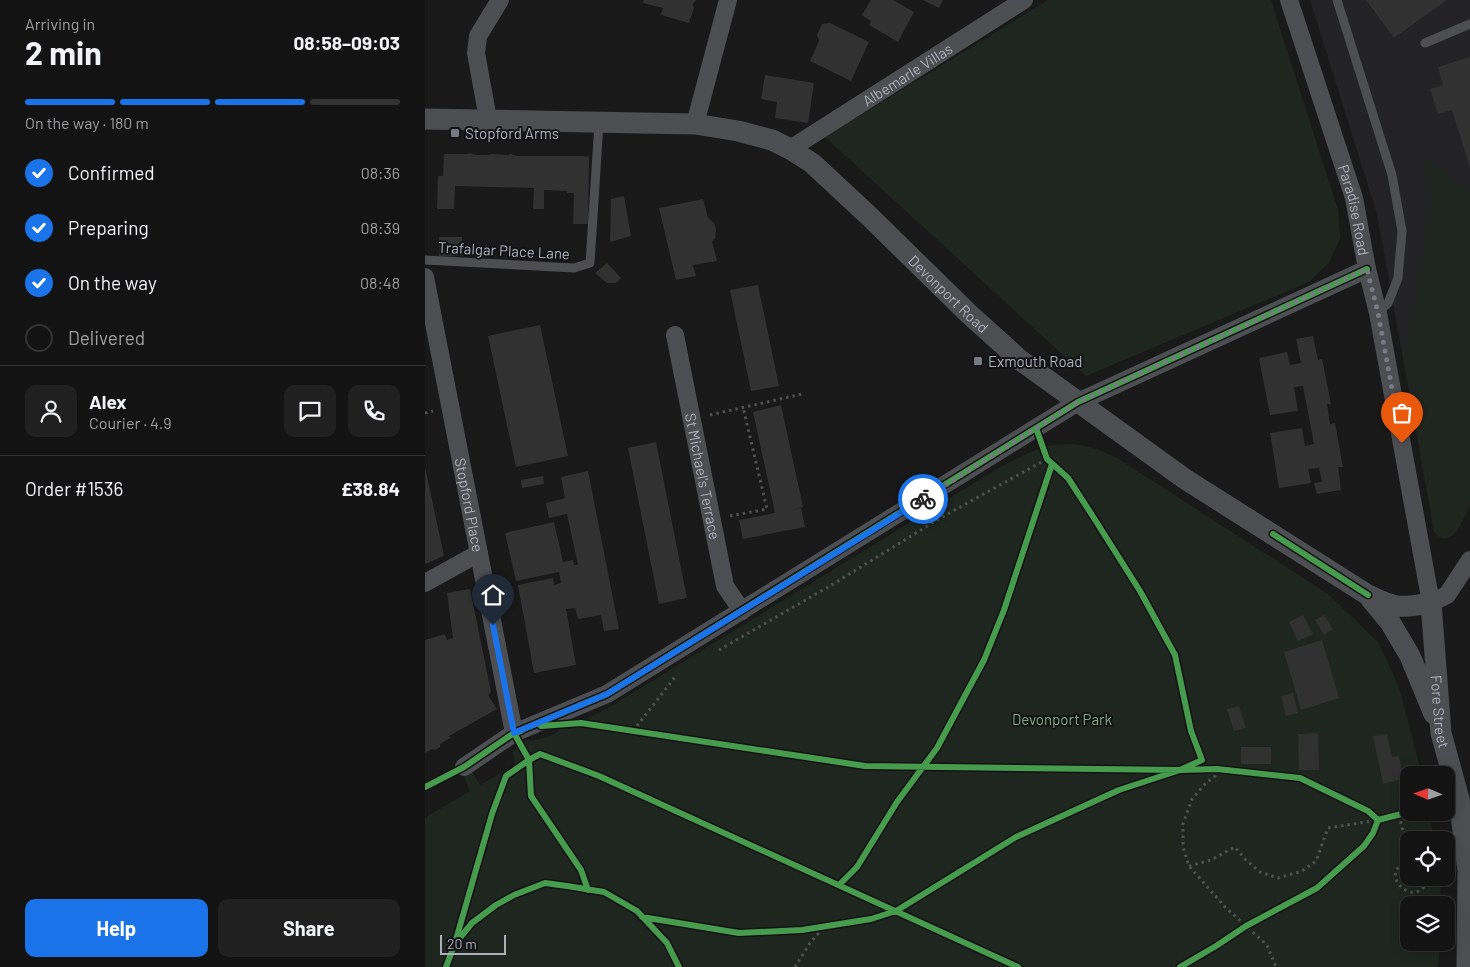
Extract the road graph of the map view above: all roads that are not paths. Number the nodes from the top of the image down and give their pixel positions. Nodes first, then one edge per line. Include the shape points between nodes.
1 (500, 0) edge
2 (1024, 0) edge
3 (1289, 0) edge
4 (1337, 0) edge
5 (729, 2) edge
6 (1470, 24) edge
7 (1425, 43) dead end
8 (425, 118) edge
9 (488, 119) junction
10 (599, 123) junction
11 (695, 124) junction
12 (790, 149) junction
13 (425, 260) edge
14 (1367, 269) junction
15 (425, 277) edge
16 (1378, 313) junction
17 (675, 335) dead end
18 (1078, 402) junction
19 (479, 553) junction
20 (1470, 560) edge
21 (425, 583) edge
22 (1368, 595) junction
23 (1431, 603) junction
24 (742, 611) junction
25 (514, 733) junction
26 (1441, 733) junction
27 (464, 767) dead end
28 (1467, 967) edge

1 - 9 street via 478,36 476,53
2 - 12 street, Albemarle Villas
3 - 14 street, Paradise Road via 1354,198
4 - 16 lane via 1392,175 1402,232 1398,278 1388,303
5 - 11 street
6 - 7 lane
8 - 9 street, Devonport Road
9 - 10 street, Devonport Road
10 - 11 street, Devonport Road
10 - 13 lane, Trafalgar Place Lane via 590,263 575,268
11 - 12 street, Devonport Road via 772,140
12 - 18 street, Devonport Road via 831,181 1020,360
14 - 16 street, Paradise Road
14 - 18 street
15 - 19 street, Stopford Place
16 - 23 street, Paradise Road
17 - 24 street, St Michael's Terrace via 725,586
18 - 22 street, Devonport Road via 1185,479
18 - 24 street
19 - 21 street
19 - 25 street, Stopford Place
20 - 23 street via 1447,595
22 - 23 street, Devonport Road via 1392,606
22 - 26 street via 1390,622 1410,656
23 - 26 street, Fore Street
24 - 25 street via 607,694
25 - 27 street
26 - 28 street, Fore Street via 1459,799 1468,871

